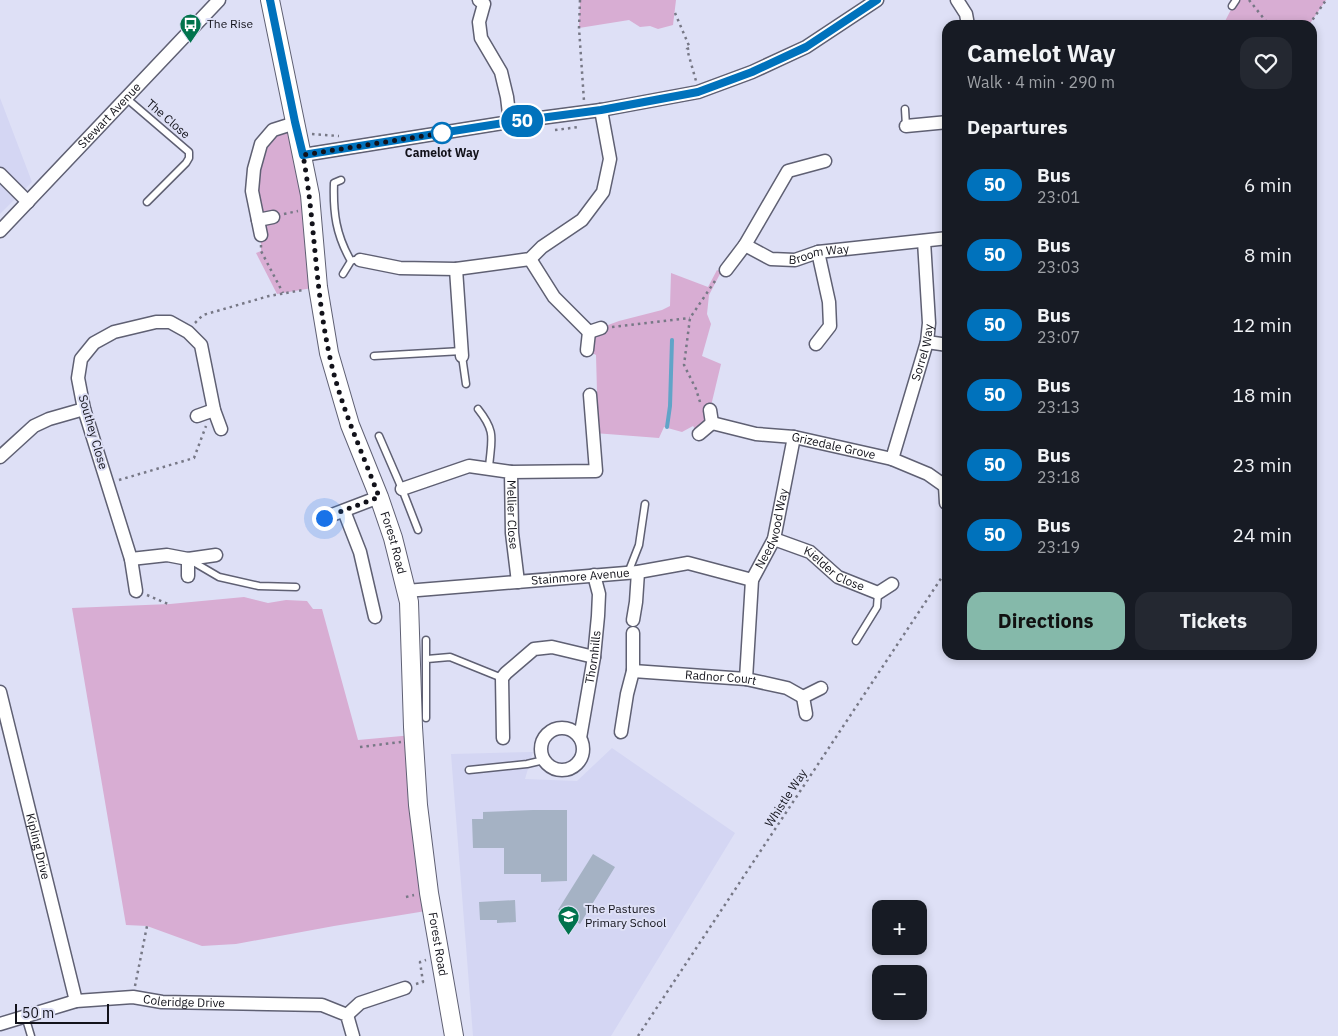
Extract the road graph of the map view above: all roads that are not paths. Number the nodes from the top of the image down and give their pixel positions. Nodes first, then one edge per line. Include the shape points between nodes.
1 (219, 0) edge
2 (270, 0) edge
3 (957, 0) edge
4 (485, 1) edge
5 (872, 2) edge
6 (967, 20) edge
7 (126, 98) junction
8 (597, 106) junction
9 (905, 109) dead end
10 (510, 122) junction
11 (942, 123) edge
12 (906, 126) joint
13 (301, 128) junction
14 (303, 155) junction
15 (825, 161) dead end
16 (0, 174) edge
17 (341, 180) dead end
18 (28, 202) junction
19 (147, 202) dead end
20 (272, 217) road end
21 (258, 220) junction
22 (0, 231) edge
23 (261, 235) road end
24 (942, 239) edge
25 (924, 241) junction
26 (745, 245) junction
27 (818, 252) junction
28 (530, 259) junction
29 (355, 260) junction
30 (456, 269) junction
31 (726, 270) road end
32 (343, 274) dead end
33 (927, 342) junction
34 (816, 344) dead end
35 (942, 344) edge
36 (587, 350) dead end
37 (462, 353) junction
38 (374, 356) dead end
39 (466, 384) dead end
40 (590, 395) dead end
41 (84, 409) junction
42 (478, 409) dead end
43 (214, 410) junction
44 (710, 410) dead end
45 (197, 416) dead end
46 (712, 423) junction
47 (221, 430) dead end
48 (699, 434) dead end
49 (379, 436) dead end
50 (794, 437) junction
51 (0, 458) edge
52 (892, 459) junction
53 (489, 468) junction
54 (511, 472) junction
55 (942, 483) edge
56 (402, 489) junction
57 (379, 497) junction
58 (645, 504) dead end
59 (344, 511) junction
60 (324, 518) dead end
61 (418, 530) dead end
62 (774, 539) junction
63 (216, 555) dead end
64 (188, 559) junction
65 (131, 560) junction
66 (633, 572) junction
67 (594, 575) junction
68 (188, 576) dead end
69 (752, 580) junction
70 (518, 582) junction
71 (892, 584) dead end
72 (296, 588) dead end
73 (136, 591) road end
74 (406, 591) junction
75 (878, 593) junction
76 (375, 617) dead end
77 (426, 640) dead end
78 (856, 641) dead end
79 (594, 657) junction
80 (427, 659) junction
81 (634, 671) junction
82 (502, 678) junction
83 (746, 679) junction
84 (821, 688) dead end
85 (0, 692) edge
86 (803, 697) junction
87 (806, 714) dead end
88 (426, 718) dead end
89 (621, 732) dead end
90 (503, 738) dead end
91 (580, 738) junction
92 (544, 760) junction
93 (468, 770) dead end
94 (405, 988) road end
95 (76, 1002) junction
96 (346, 1015) junction
97 (25, 1016) junction
98 (0, 1024) edge
99 (31, 1036) edge
100 (353, 1036) edge
101 (454, 1036) edge

1 - 7 street, Stewart Avenue
2 - 13 street, Forest Road
3 - 6 street
4 - 10 street via 479,22 480,38 501,72
5 - 8 street via 806,47 752,72 698,92
7 - 18 street, Stewart Avenue
7 - 19 lane, The Close via 189,152 186,163
8 - 10 street via 582,106
8 - 28 street via 610,159 603,192 582,220
9 - 12 lane
10 - 14 street
11 - 12 street
13 - 14 street, Forest Road
13 - 21 street via 273,130 261,144 252,191
14 - 57 street, Forest Road via 329,353 350,425
15 - 26 street via 788,172
16 - 18 street
17 - 29 lane via 334,183 336,221 341,244
18 - 22 street, Stewart Avenue
20 - 21 street
21 - 23 street
24 - 25 street, Broom Way
25 - 27 street, Broom Way
25 - 33 street, Sorrel Way via 930,323
26 - 27 street, Broom Way via 771,258 795,260
26 - 31 street
27 - 34 street via 829,302 830,326
28 - 30 street
28 - 36 street via 554,297 595,330
29 - 30 street via 400,268
29 - 32 lane
30 - 37 street
33 - 35 street
33 - 52 street, Sorrel Way
37 - 38 lane
37 - 39 lane
40 - 54 street via 596,471
41 - 43 street, Southey Close via 78,378 81,359 94,343 114,332 170,322 188,332 201,345
41 - 51 street via 34,426
41 - 65 street, Southey Close
42 - 53 lane via 492,433
43 - 45 street
43 - 47 street, Southey Close
44 - 46 street
46 - 48 street
46 - 50 street, Grizedale Grove via 756,434
49 - 56 lane
50 - 52 street, Grizedale Grove
50 - 62 street, Needwood Way
52 - 55 street, Grizedale Grove
53 - 54 street, Mellier Close
53 - 56 street, Mellier Close via 469,466
54 - 70 street, Mellier Close via 512,533
56 - 61 lane
57 - 59 street
57 - 74 street, Forest Road
58 - 66 lane
59 - 60 street
59 - 76 street via 360,552
62 - 69 street, Needwood Way
62 - 75 street, Kielder Close via 810,552 838,577
63 - 64 street
64 - 65 street via 168,555
64 - 68 street
64 - 72 lane via 219,577 259,586
65 - 73 street, Southey Close
66 - 67 street, Stainmore Avenue
66 - 69 street, Stainmore Avenue via 688,563
66 - 81 street via 636,602
67 - 70 street, Stainmore Avenue
67 - 79 street, Thornhills via 598,616
69 - 83 street, Needwood Way
70 - 74 street, Stainmore Avenue
71 - 75 street, Kielder Close
74 - 101 street, Forest Road via 418,805 429,893
75 - 78 lane via 877,606
77 - 80 lane
79 - 82 street via 552,646 534,649
79 - 91 street, Thornhills
80 - 82 lane via 450,657
80 - 88 lane
81 - 83 street, Radnor Court
81 - 89 street
82 - 90 street
83 - 86 street, Radnor Court via 787,688
84 - 86 street
85 - 95 street, Kipling Drive
86 - 87 street
91 - 92 street, Thornhills via 582,754 573,767 557,770
91 - 92 street via 567,728 551,731 542,744
92 - 93 lane
94 - 96 street via 360,1003
95 - 96 street, Coleridge Drive via 133,997 162,1002 322,1005
95 - 97 street, Coleridge Drive
96 - 100 street
97 - 98 street, Coleridge Drive
97 - 99 lane

